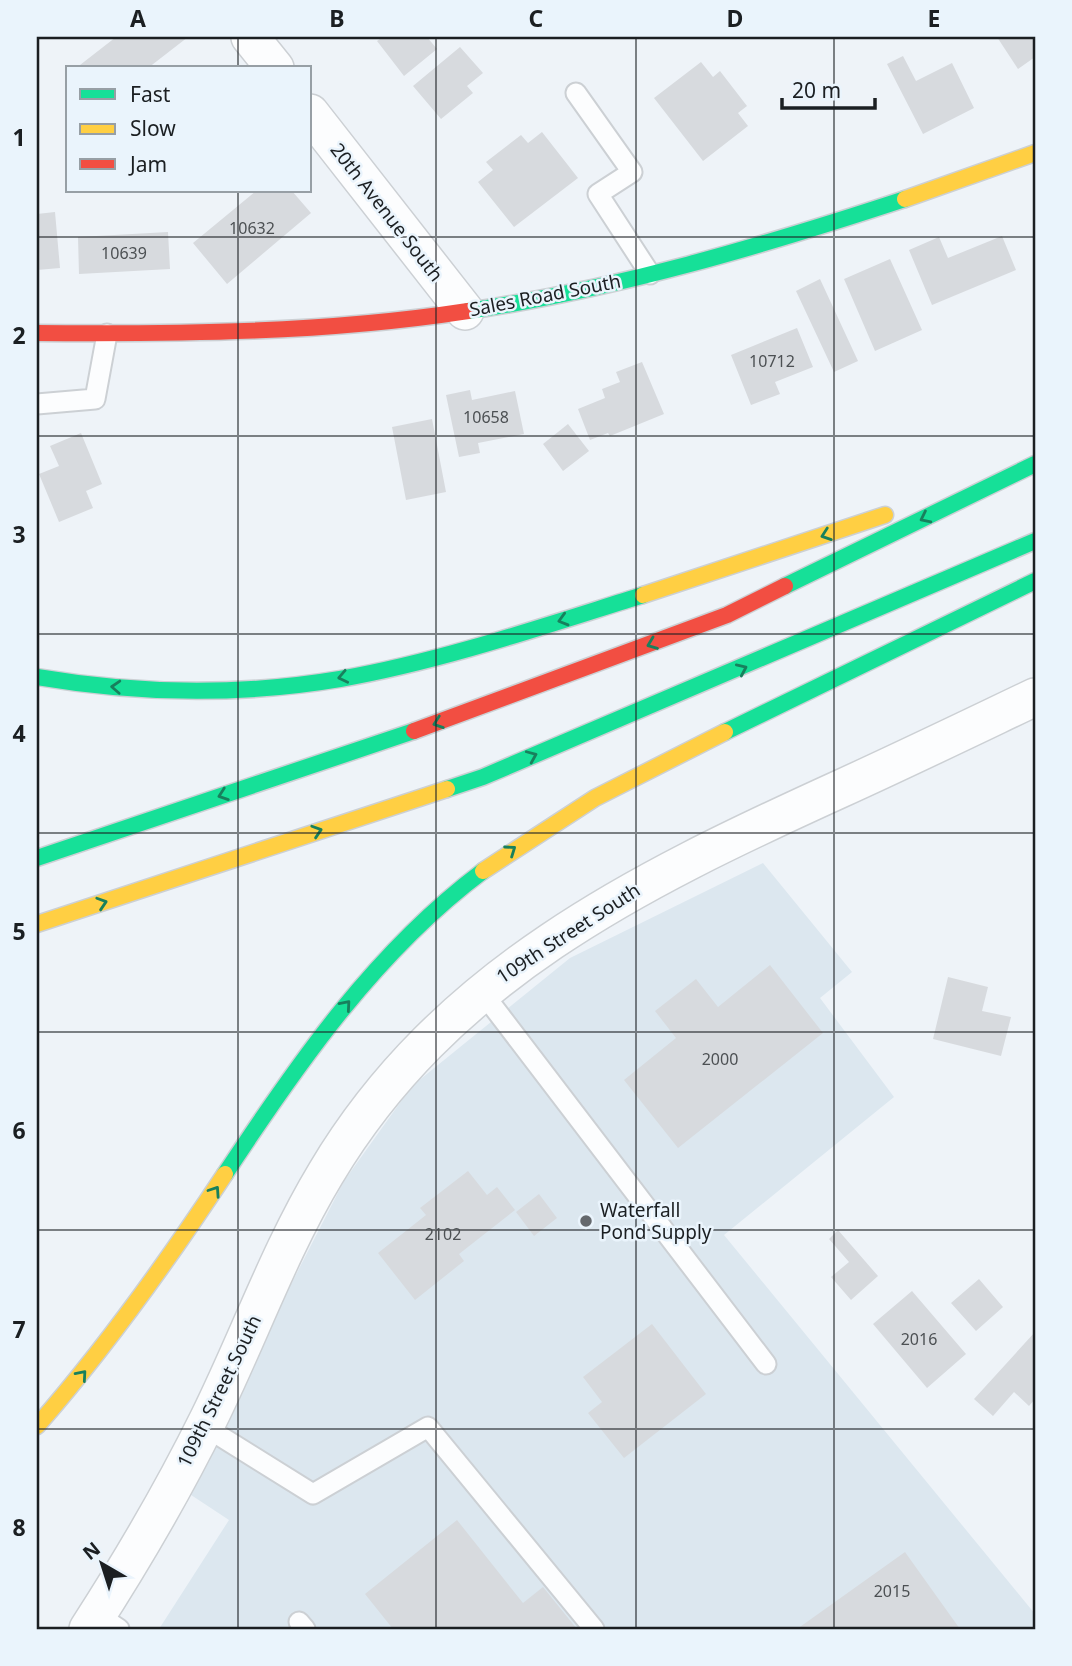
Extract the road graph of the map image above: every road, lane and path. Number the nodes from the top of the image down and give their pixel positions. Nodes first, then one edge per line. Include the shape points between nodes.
1 (250, 37) edge
2 (273, 66) edge
3 (576, 93) dead end
4 (312, 116) edge
5 (1035, 153) edge
6 (650, 274) junction
7 (465, 311) junction
8 (37, 333) edge
9 (107, 334) junction
10 (37, 404) edge
11 (1033, 465) edge
12 (1035, 541) edge
13 (1035, 581) edge
14 (37, 677) edge
15 (1035, 697) edge
16 (37, 858) edge
17 (37, 924) edge
18 (482, 992) junction
19 (766, 1364) dead end
20 (37, 1426) edge
21 (204, 1426) junction
22 (102, 1624) edge
23 (594, 1629) edge

1 - 2 street
3 - 6 lane via 632,172 598,194
4 - 7 street, 20th Avenue South
5 - 6 main road, Sales Road South via 767,243
6 - 7 main road, Sales Road South
7 - 9 main road, Sales Road South via 375,323 181,335
8 - 9 main road, Sales Road South
9 - 10 lane via 95,399
11 -> 14 main road via 627,602 340,679 196,692 80,685
11 -> 16 main road via 727,615 482,708
17 -> 12 main road via 483,777
20 -> 13 main road via 148,1291 326,1029 429,916 464,885 582,803
15 - 18 street, 109th Street South via 650,880 542,946
18 - 19 lane
18 - 21 street, 109th Street South via 451,1018 383,1093 326,1173
21 - 22 street, 109th Street South
21 - 23 lane via 313,1494 428,1427

